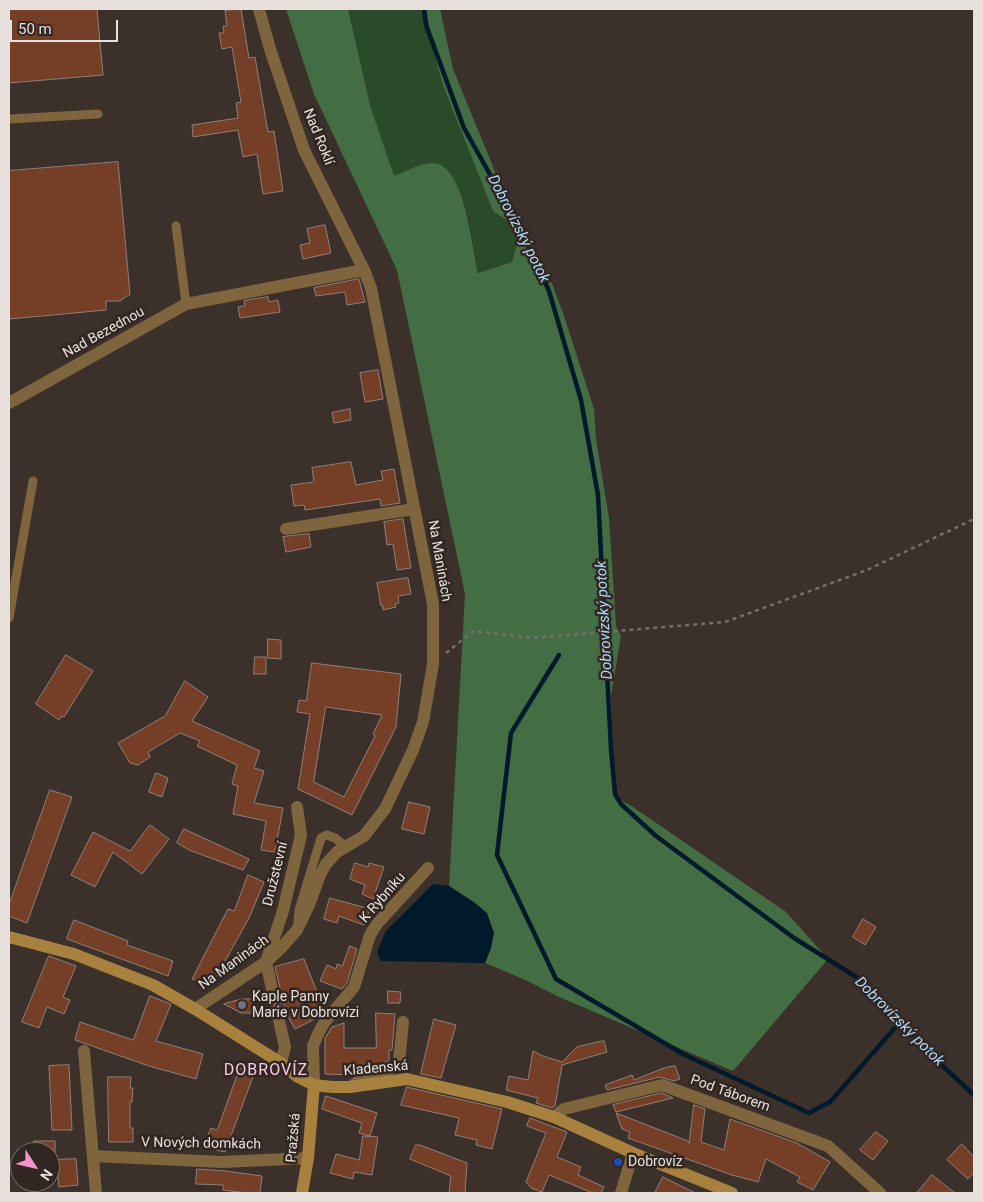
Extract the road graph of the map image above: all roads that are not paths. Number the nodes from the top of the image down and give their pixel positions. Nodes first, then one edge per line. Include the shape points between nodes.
1 (259, 9) edge
2 (98, 114) dead end
3 (9, 119) edge
4 (176, 226) dead end
5 (364, 270) junction
6 (186, 304) junction
7 (9, 403) edge
8 (33, 481) dead end
9 (414, 509) junction
10 (286, 529) dead end
11 (9, 618) edge
12 (297, 807) dead end
13 (346, 848) junction
14 (428, 868) dead end
15 (297, 930) junction
16 (9, 937) edge
17 (266, 962) junction
18 (195, 1009) junction
19 (404, 1022) dead end
20 (84, 1051) dead end
21 (281, 1063) junction
22 (314, 1085) junction
23 (350, 1087) junction
24 (554, 1117) junction
25 (633, 1153) junction
26 (93, 1156) junction
27 (308, 1158) junction
28 (96, 1193) edge
29 (302, 1193) edge
30 (621, 1193) edge
31 (732, 1193) edge
32 (880, 1193) edge

1 - 5 street, Nad Roklí via 304,150
2 - 3 lane
4 - 6 lane
5 - 6 street, Nad Bezednou
5 - 9 street, Na Maninách via 371,288
6 - 7 street, Nad Bezednou
8 - 11 lane
9 - 10 street
9 - 13 street, Na Maninách via 433,604 433,664 423,722 385,809 364,836
12 - 17 street, Družstevní via 301,835 283,911
13 - 15 street, Na Maninách via 326,864
13 - 15 lane via 335,838 327,835 321,838 299,910
14 - 22 street, K Rybníku via 370,935 354,987 318,1034 314,1046
15 - 17 street, Na Maninách
16 - 18 street, Kladenská via 83,958 153,985
17 - 18 street, Na Maninách
17 - 21 street via 285,1047
18 - 21 street, Kladenská
19 - 23 street via 396,1066 370,1075
20 - 26 street
21 - 22 street, Kladenská
22 - 23 street, Kladenská
22 - 27 street, Pražská
23 - 24 street, Kladenská via 407,1079 507,1102
24 - 25 street, Kladenská
24 - 32 street, Pod Táborem via 564,1109 662,1085 828,1146
25 - 30 street
25 - 31 street, Kladenská
26 - 27 street, V Nových domkách via 222,1162
26 - 28 street
27 - 29 street, Pražská

